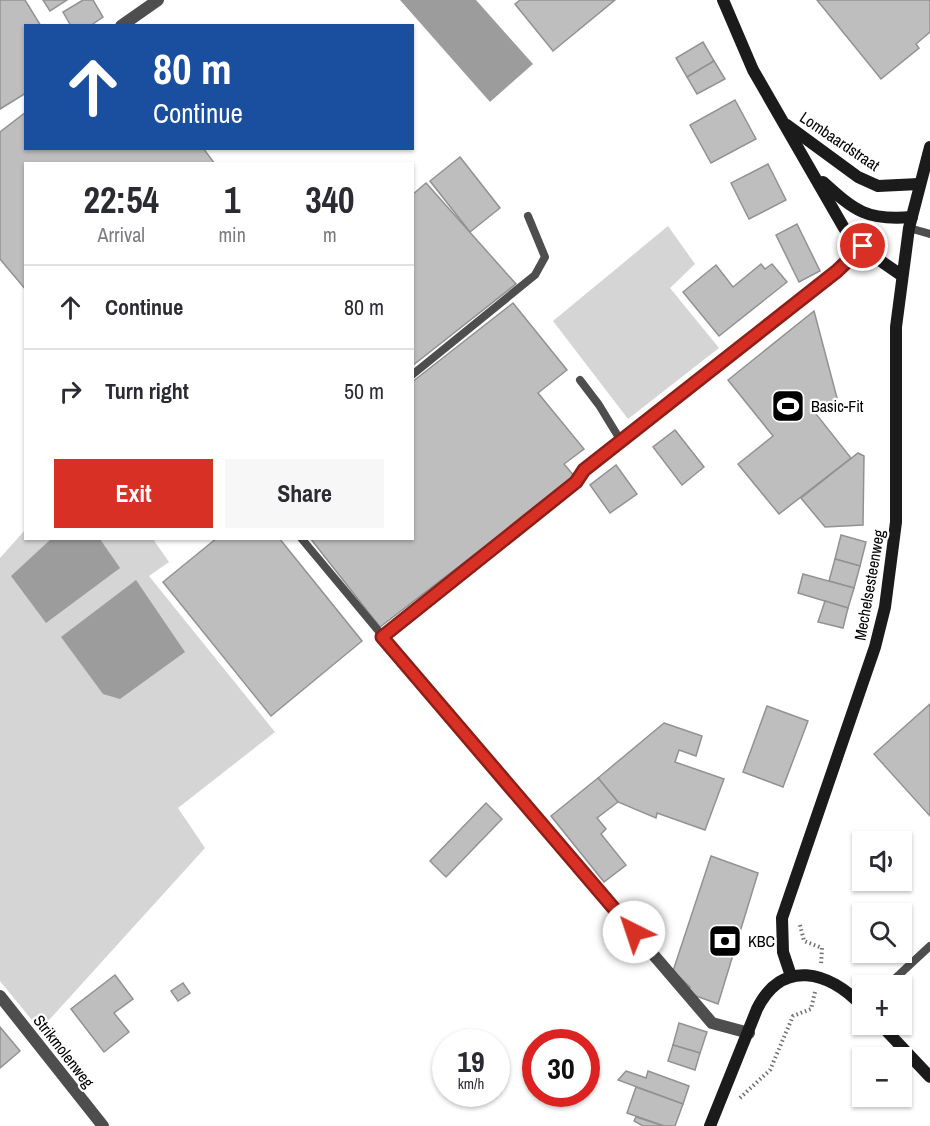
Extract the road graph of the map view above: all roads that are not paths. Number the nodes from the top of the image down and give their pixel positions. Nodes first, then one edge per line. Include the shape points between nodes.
1 (158, 0) edge
2 (723, 0) edge
3 (124, 24) edge
4 (779, 119) junction
5 (930, 147) edge
6 (817, 176) junction
7 (919, 184) junction
8 (528, 216) dead end
9 (910, 223) junction
10 (930, 234) edge
11 (863, 246) junction
12 (901, 275) junction
13 (414, 373) edge
14 (580, 380) dead end
15 (621, 441) junction
16 (303, 540) edge
17 (382, 637) junction
18 (477, 749) joint
19 (930, 946) edge
20 (899, 975) edge
21 (791, 976) junction
22 (852, 995) edge
23 (0, 996) edge
24 (749, 1033) junction
25 (890, 1035) edge
26 (930, 1077) edge
27 (103, 1126) edge
28 (710, 1126) edge

1 - 3 street
2 - 4 street, Lombaardstraat
4 - 6 street, Lombaardstraat
4 - 7 street, Lombaardstraat via 858,177 878,186
5 - 7 street, Mechelsesteenweg
6 - 9 street, Lombaardstraat via 851,208 872,217
6 - 11 street, Lombaardstraat via 844,228
7 - 9 street, Mechelsesteenweg
8 - 13 lane via 545,257 535,275
9 - 10 lane
9 - 12 street, Mechelsesteenweg
11 - 12 street, Lombaardstraat
11 - 15 lane via 837,271
12 - 21 street, Mechelsesteenweg via 896,327 893,563 875,647 782,918 783,952
14 - 15 lane
15 - 17 lane via 584,470 576,482
16 - 17 lane
17 - 18 lane
18 - 24 street via 712,1023
19 - 20 lane
21 - 22 street via 830,981
21 - 24 street via 765,993
23 - 27 street, Strikmolenweg
24 - 28 street
25 - 26 street

